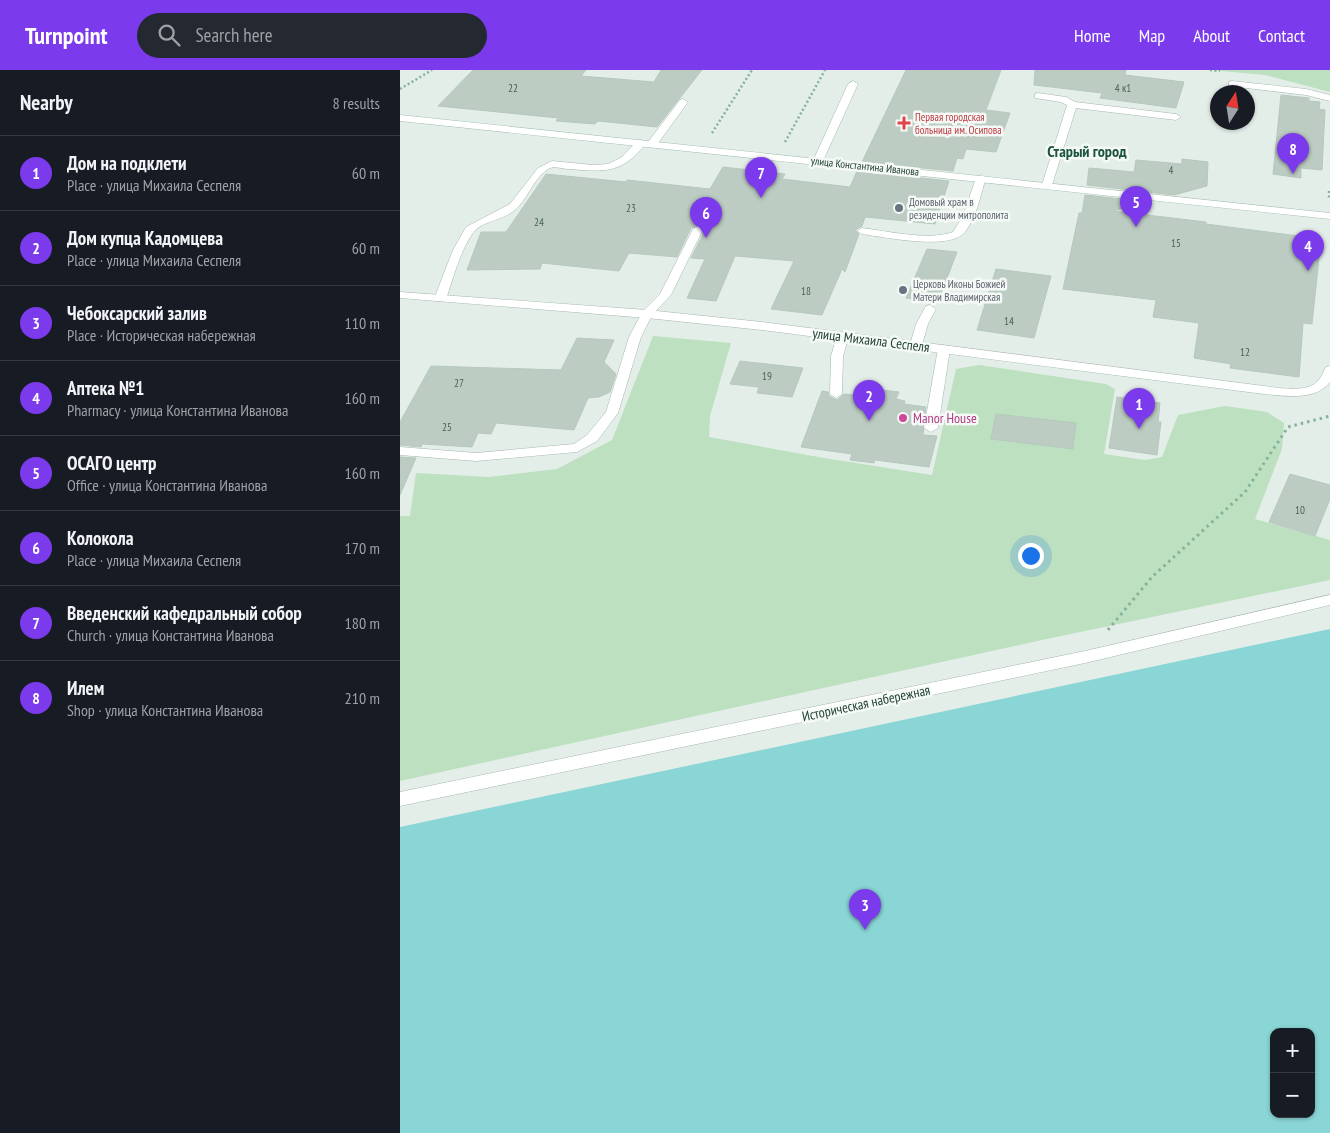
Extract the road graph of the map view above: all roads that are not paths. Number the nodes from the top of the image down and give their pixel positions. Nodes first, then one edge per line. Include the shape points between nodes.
1 (854, 84) dead end
2 (1232, 84) dead end
3 (1038, 96) dead end
4 (1330, 98) edge
5 (683, 102) dead end
6 (1072, 106) junction
7 (1176, 117) dead end
8 (400, 118) edge
9 (646, 144) junction
10 (818, 161) junction
11 (981, 178) junction
12 (1047, 184) junction
13 (1330, 216) edge
14 (698, 229) dead end
15 (862, 231) dead end
16 (400, 295) edge
17 (440, 299) junction
18 (930, 309) dead end
19 (647, 314) junction
20 (843, 336) junction
21 (916, 345) junction
22 (944, 349) junction
23 (1330, 370) edge
24 (836, 394) dead end
25 (931, 428) dead end
26 (400, 451) edge
27 (1330, 600) edge
28 (400, 799) edge

1 - 10 street
2 - 4 street via 1306,92
3 - 6 street via 1063,98
5 - 9 street
6 - 7 street
6 - 12 street
8 - 9 street, улица Константина Иванова
9 - 10 street, улица Константина Иванова
9 - 17 street via 616,166 597,169 551,164 542,168 514,206 467,234
10 - 11 street, улица Константина Иванова
11 - 12 street, улица Константина Иванова
11 - 15 street via 964,227 957,234 935,238
12 - 13 street, улица Константина Иванова
14 - 19 street via 665,295
16 - 17 street, улица Михаила Сеспеля
17 - 19 street, улица Михаила Сеспеля
18 - 21 street
19 - 20 street, улица Михаила Сеспеля
19 - 26 street via 635,337 612,412 592,438 577,448 476,457
20 - 21 street, улица Михаила Сеспеля
20 - 24 street via 837,356
21 - 22 street, улица Михаила Сеспеля
22 - 23 street, улица Михаила Сеспеля via 1234,388 1303,391 1317,388
22 - 25 street
27 - 28 street, Историческая набережная via 1085,657

